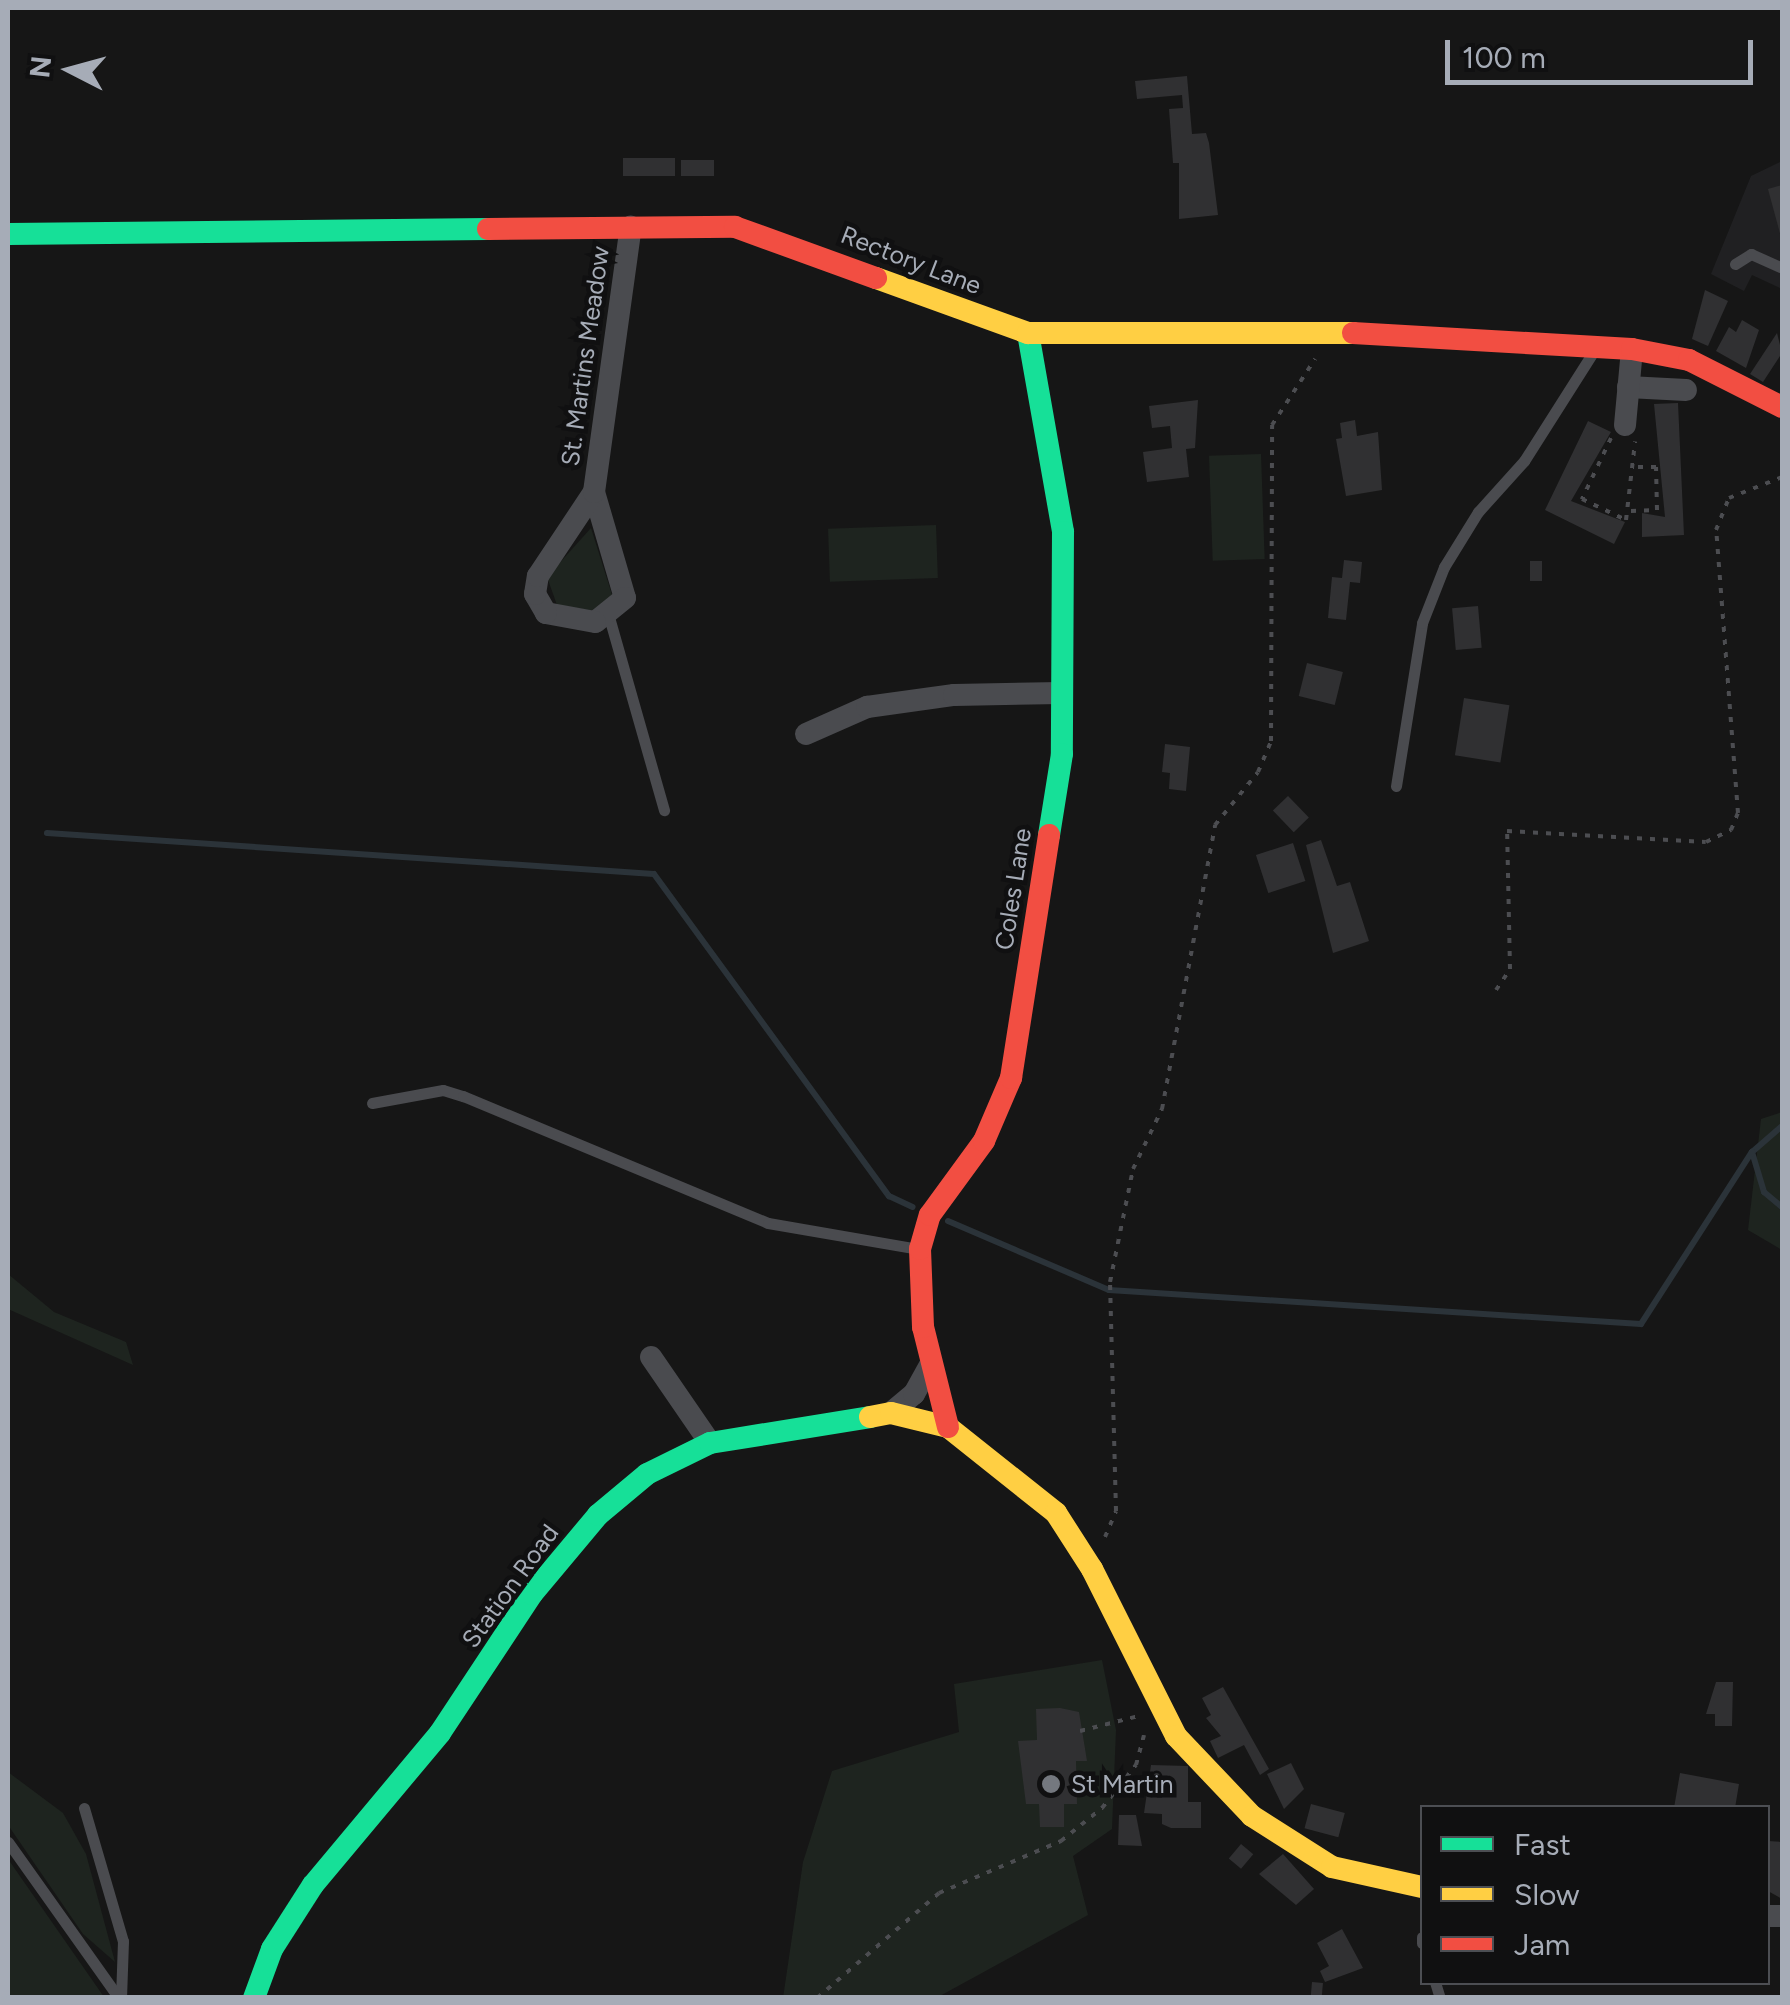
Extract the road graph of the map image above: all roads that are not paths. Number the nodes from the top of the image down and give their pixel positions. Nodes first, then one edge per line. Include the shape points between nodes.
1 (631, 228) junction
2 (8, 234) edge
3 (1734, 264) dead end
4 (1782, 268) edge
5 (1028, 333) junction
6 (1597, 346) junction
7 (1632, 348) junction
8 (1686, 390) dead end
9 (1782, 406) edge
10 (594, 492) junction
11 (608, 616) junction
12 (1061, 693) junction
13 (806, 734) dead end
14 (1396, 786) dead end
15 (664, 810) dead end
16 (372, 1103) dead end
17 (920, 1249) junction
18 (651, 1357) dead end
19 (930, 1365) junction
20 (891, 1413) junction
21 (948, 1427) junction
22 (710, 1442) junction
23 (84, 1808) dead end
24 (8, 1842) edge
25 (1420, 1887) edge
26 (120, 1998) edge
27 (254, 1998) edge

1 - 2 street, Rectory Lane
1 - 5 street, Rectory Lane via 736,227
1 - 10 street, St. Martins Meadow
3 - 4 lane via 1751,254
5 - 6 street, Rectory Lane via 1483,336
5 - 12 street, Coles Lane via 1064,532
6 - 7 street, Rectory Lane
6 - 14 lane via 1524,461 1478,512 1444,567 1422,623
7 - 8 street via 1620,407
7 - 9 street, Rectory Lane via 1688,360
10 - 11 street, St. Martins Meadow via 625,598
10 - 11 street, St. Martins Meadow via 538,576 535,594 546,613 595,622
11 - 15 lane
12 - 13 street via 867,707
12 - 17 street, Coles Lane via 1062,754 1011,1078 984,1141 930,1215
16 - 17 lane via 453,1093 768,1223
17 - 19 street, Coles Lane
18 - 22 street
19 - 20 street via 914,1394
19 - 21 street, Coles Lane
20 - 21 street, Station Road
20 - 22 street, Station Road
21 - 25 street via 1056,1513 1092,1569 1176,1736 1252,1816 1332,1867
22 - 27 street, Station Road via 647,1474 598,1515 532,1594 440,1733 313,1885 272,1949
23 - 26 lane via 123,1941
24 - 26 lane

